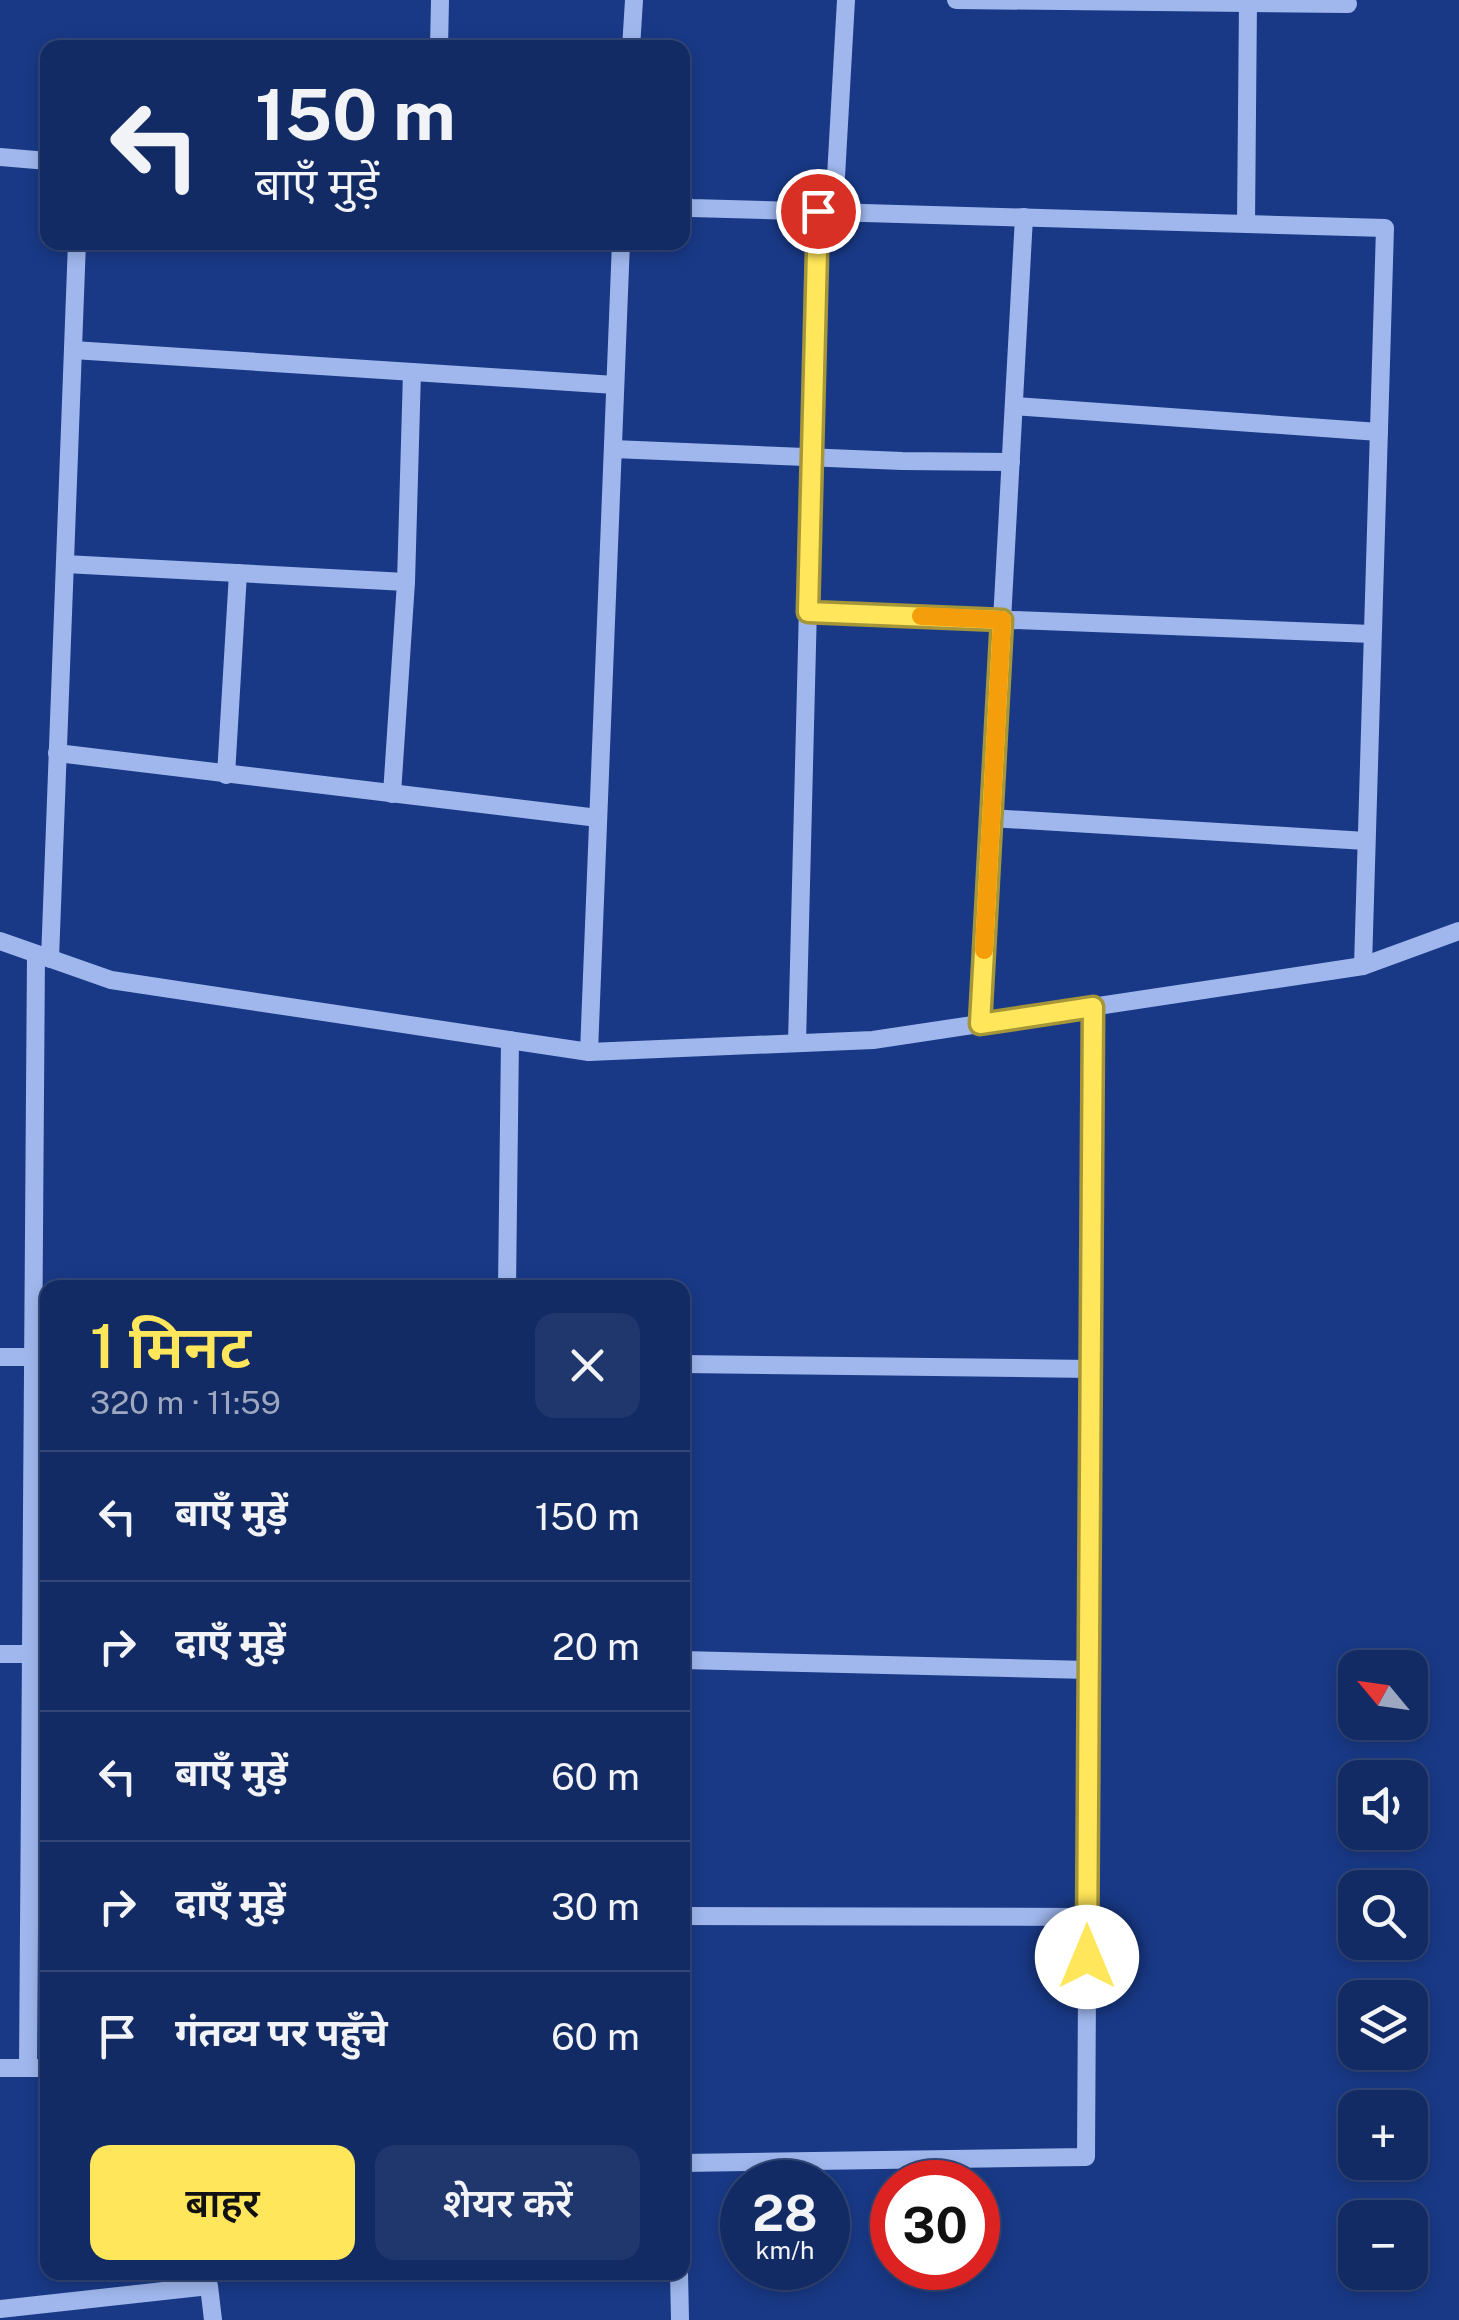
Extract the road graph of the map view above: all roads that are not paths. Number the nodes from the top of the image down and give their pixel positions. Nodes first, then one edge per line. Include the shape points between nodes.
1 (440, 0) edge
2 (634, 0) edge
3 (846, 0) edge
4 (956, 0) edge
5 (1162, 1) edge
6 (1248, 1) edge
7 (1348, 4) dead end
8 (439, 40) edge
9 (632, 40) edge
10 (0, 157) edge
11 (40, 160) edge
12 (690, 208) edge
13 (826, 212) junction
14 (1024, 216) junction
15 (1246, 224) junction
16 (77, 250) edge
17 (621, 250) edge
18 (72, 350) junction
19 (412, 372) junction
20 (616, 384) junction
21 (1014, 406) junction
22 (1379, 432) junction
23 (613, 449) junction
24 (810, 457) junction
25 (1011, 462) junction
26 (64, 564) junction
27 (238, 574) junction
28 (406, 582) junction
29 (808, 612) junction
30 (1002, 620) junction
31 (1372, 634) junction
32 (58, 753) junction
33 (226, 775) junction
34 (392, 794) junction
35 (598, 818) junction
36 (992, 818) junction
37 (1366, 841) junction
38 (1459, 931) edge
39 (0, 941) edge
40 (43, 956) junction
41 (1362, 966) junction
42 (1093, 1007) junction
43 (980, 1024) junction
44 (510, 1040) junction
45 (796, 1043) junction
46 (589, 1052) junction
47 (41, 1280) edge
48 (507, 1280) edge
49 (0, 1357) edge
50 (40, 1357) edge
51 (690, 1364) edge
52 (1091, 1369) junction
53 (0, 1654) edge
54 (39, 1654) edge
55 (690, 1660) edge
56 (1089, 1670) junction
57 (38, 1913) edge
58 (690, 1916) edge
59 (1088, 1917) junction
60 (0, 2068) edge
61 (28, 2068) junction
62 (40, 2068) edge
63 (690, 2163) edge
64 (679, 2280) edge
65 (0, 2310) edge
66 (212, 2320) edge
67 (680, 2320) edge

1 - 8 street
2 - 9 street
3 - 13 street
4 - 5 street
5 - 6 street
6 - 7 street
6 - 15 street
10 - 11 street
12 - 13 street
13 - 14 street
13 - 24 street
14 - 15 street
14 - 21 street
15 - 22 street via 1386,228
16 - 18 street
17 - 20 street
18 - 19 street
18 - 26 street
19 - 20 street
19 - 28 street
20 - 23 street
21 - 22 street
21 - 25 street
22 - 31 street
23 - 24 street
23 - 35 street
24 - 25 street
24 - 29 street
25 - 30 street
26 - 27 street
26 - 32 street
27 - 28 street
27 - 33 street
28 - 34 street
29 - 30 street
29 - 45 street
30 - 31 street
30 - 36 street
31 - 37 street
32 - 33 street
32 - 40 street
33 - 34 street
34 - 35 street
35 - 46 street
36 - 37 street
36 - 43 street
37 - 41 street
38 - 41 street
39 - 40 street
40 - 44 street via 111,980
40 - 47 street
41 - 42 street
42 - 43 street
42 - 52 street
43 - 45 street via 874,1040
44 - 46 street
44 - 48 street
45 - 46 street
49 - 50 street
50 - 54 street
51 - 52 street
52 - 56 street
53 - 54 street
54 - 57 street
55 - 56 street
56 - 59 street
57 - 61 street
58 - 59 street
59 - 63 street via 1086,2156
60 - 61 street
61 - 62 street
64 - 67 street
65 - 66 street via 209,2286

